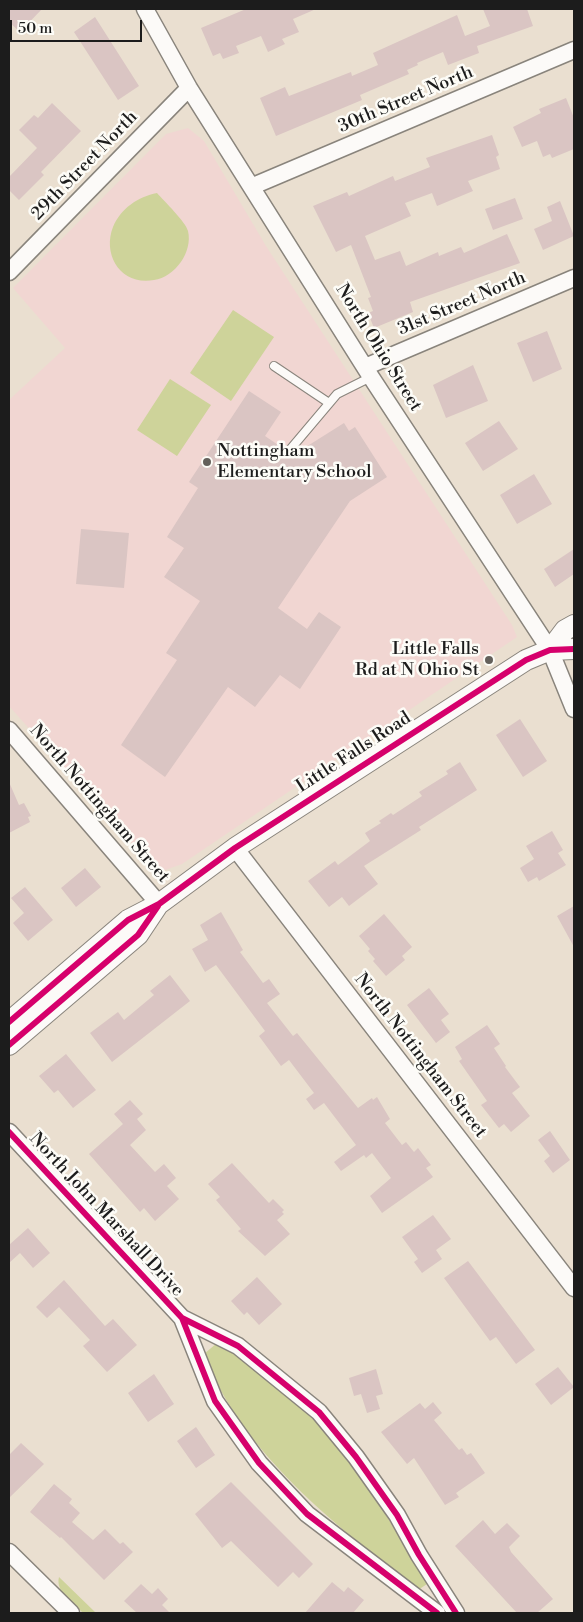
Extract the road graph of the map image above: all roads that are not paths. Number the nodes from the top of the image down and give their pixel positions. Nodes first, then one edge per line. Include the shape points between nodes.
1 (147, 9) edge
2 (574, 50) edge
3 (189, 88) junction
4 (253, 186) junction
5 (9, 272) edge
6 (574, 278) edge
7 (274, 366) dead end
8 (368, 372) junction
9 (329, 403) junction
10 (288, 452) dead end
11 (574, 625) edge
12 (574, 649) edge
13 (550, 650) junction
14 (574, 709) edge
15 (9, 730) edge
16 (235, 848) junction
17 (159, 904) junction
18 (9, 1022) edge
19 (9, 1045) edge
20 (9, 1132) edge
21 (574, 1288) edge
22 (182, 1318) junction
23 (9, 1552) edge
24 (71, 1613) edge
25 (437, 1613) edge
26 (456, 1613) edge

1 - 3 street, North Ohio Street
2 - 4 street, 30th Street North
3 - 4 street, North Ohio Street
3 - 5 street, 29th Street North
4 - 8 street, North Ohio Street
6 - 8 street, 31st Street North
7 - 9 lane
8 - 9 lane
8 - 13 street, North Ohio Street
9 - 10 lane
11 - 13 street, Little Falls Road
12 - 13 street, Little Falls Road
13 - 14 street, North Ohio Street
13 - 16 street, Little Falls Road via 526,660
15 - 17 street, North Nottingham Street
16 - 17 street, Little Falls Road
16 - 21 street, North Nottingham Street
17 - 18 street, Little Falls Road via 128,920
17 - 19 street, Little Falls Road via 138,934
20 - 22 street, North John Marshall Drive
22 - 25 street, North John Marshall Drive via 215,1401 260,1463 307,1514
22 - 26 street, North John Marshall Drive via 238,1346 319,1412 397,1514 419,1556
23 - 24 street

